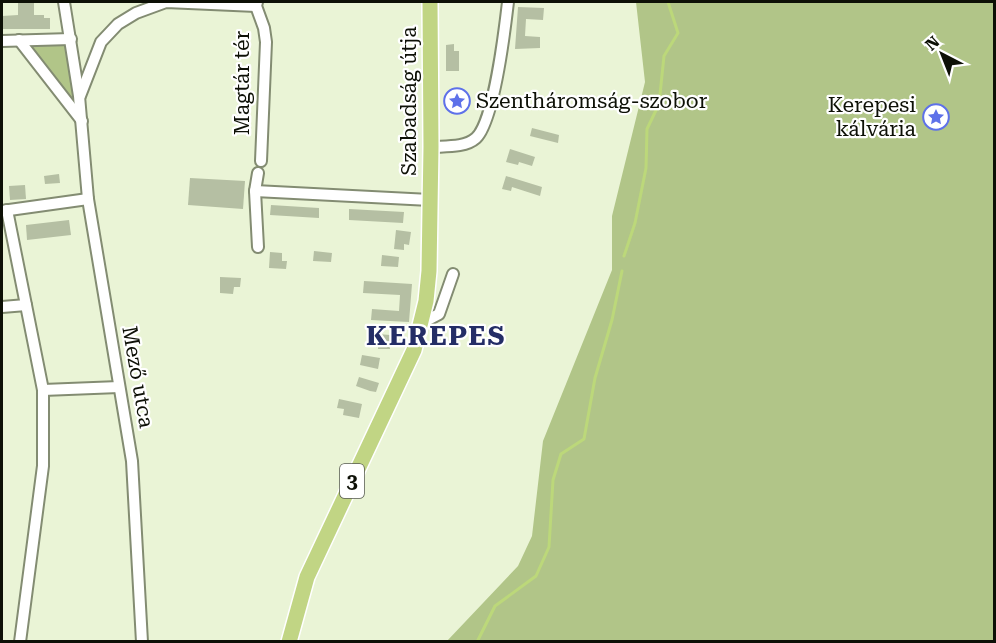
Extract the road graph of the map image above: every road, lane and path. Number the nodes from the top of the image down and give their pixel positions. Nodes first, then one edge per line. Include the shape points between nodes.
1 (64, 2) edge
2 (430, 2) edge
3 (508, 2) edge
4 (257, 4) edge
5 (71, 39) junction
6 (19, 40) junction
7 (2, 41) edge
8 (80, 96) junction
9 (82, 121) junction
10 (431, 147) junction
11 (261, 161) dead end
12 (258, 173) dead end
13 (255, 191) junction
14 (88, 199) junction
15 (430, 200) junction
16 (4, 210) edge
17 (258, 247) dead end
18 (453, 274) dead end
19 (26, 305) junction
20 (2, 307) edge
21 (422, 323) junction
22 (119, 387) junction
23 (43, 390) junction
24 (20, 642) edge
25 (142, 642) edge
26 (289, 642) edge

1 - 5 street, Mező utca
2 - 10 main road, Szabadság útja / 3
3 - 10 street via 487,120 470,142
4 - 8 street, Magtár tér via 166,2 135,13 101,42
4 - 11 street, Magtár tér via 266,42
5 - 6 street
5 - 8 street, Mező utca
6 - 7 street
6 - 9 street
8 - 9 street, Mező utca
9 - 14 street, Mező utca
10 - 15 main road, Szabadság útja / 3
12 - 13 street
13 - 15 street, Szabadság útja
13 - 17 street
14 - 16 street
14 - 22 street, Mező utca
15 - 21 main road, Szabadság útja / 3 via 429,270
16 - 19 street
18 - 21 street, Szabadság útja via 439,314
19 - 20 street
19 - 23 street
21 - 26 main road, Szabadság útja / 3 via 414,350 307,577
22 - 23 street
22 - 25 street, Mező utca via 132,461
23 - 24 street via 43,466

